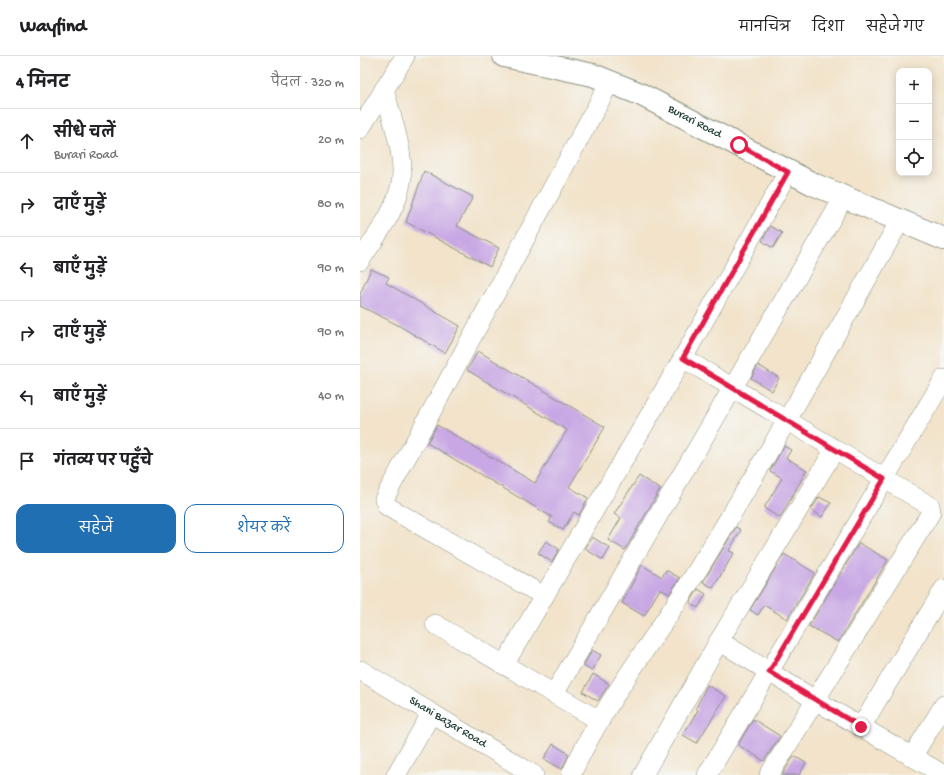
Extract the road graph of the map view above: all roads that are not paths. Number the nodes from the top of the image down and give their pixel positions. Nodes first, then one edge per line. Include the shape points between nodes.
1 (405, 56) edge
2 (504, 56) edge
3 (610, 82) junction
4 (384, 89) junction
5 (360, 129) edge
6 (788, 172) junction
7 (844, 197) junction
8 (900, 221) junction
9 (944, 239) edge
10 (360, 261) edge
11 (683, 358) junction
12 (944, 378) edge
13 (733, 387) junction
14 (787, 420) junction
15 (835, 449) junction
16 (884, 479) junction
17 (944, 589) edge
18 (544, 596) junction
19 (434, 624) dead end
20 (719, 641) junction
21 (504, 665) junction
22 (360, 670) edge
23 (769, 672) junction
24 (554, 694) junction
25 (816, 701) junction
26 (944, 705) edge
27 (431, 714) junction
28 (600, 721) junction
29 (861, 727) junction
30 (912, 757) junction
31 (396, 775) edge
32 (534, 775) edge
33 (571, 775) edge
34 (643, 775) edge
35 (707, 775) edge
36 (769, 775) edge
37 (944, 775) edge

1 - 4 street
2 - 3 main road, Burari Road via 593,75
3 - 6 main road, Burari Road via 687,117
3 - 18 street via 384,499 387,506 395,511
4 - 5 street
4 - 10 street via 400,156 401,182 388,217
6 - 7 main road, Burari Road
6 - 11 street
7 - 8 main road, Burari Road
7 - 13 street
8 - 9 main road, Burari Road
8 - 14 street
11 - 13 street
11 - 18 street
12 - 16 street
13 - 14 street
13 - 24 street
14 - 15 street
14 - 28 street via 695,574
15 - 16 street
15 - 20 street
16 - 23 street
16 - 25 street via 923,501 930,506 931,512
17 - 29 street
18 - 21 street
19 - 21 street
20 - 23 street
20 - 34 street
21 - 24 street
22 - 27 street, Shani Bazar Road
23 - 25 street
23 - 35 street
24 - 28 street
25 - 29 street
25 - 36 street
26 - 30 street
27 - 31 street
27 - 32 street, Shani Bazar Road
28 - 33 street
29 - 30 street
30 - 37 street

